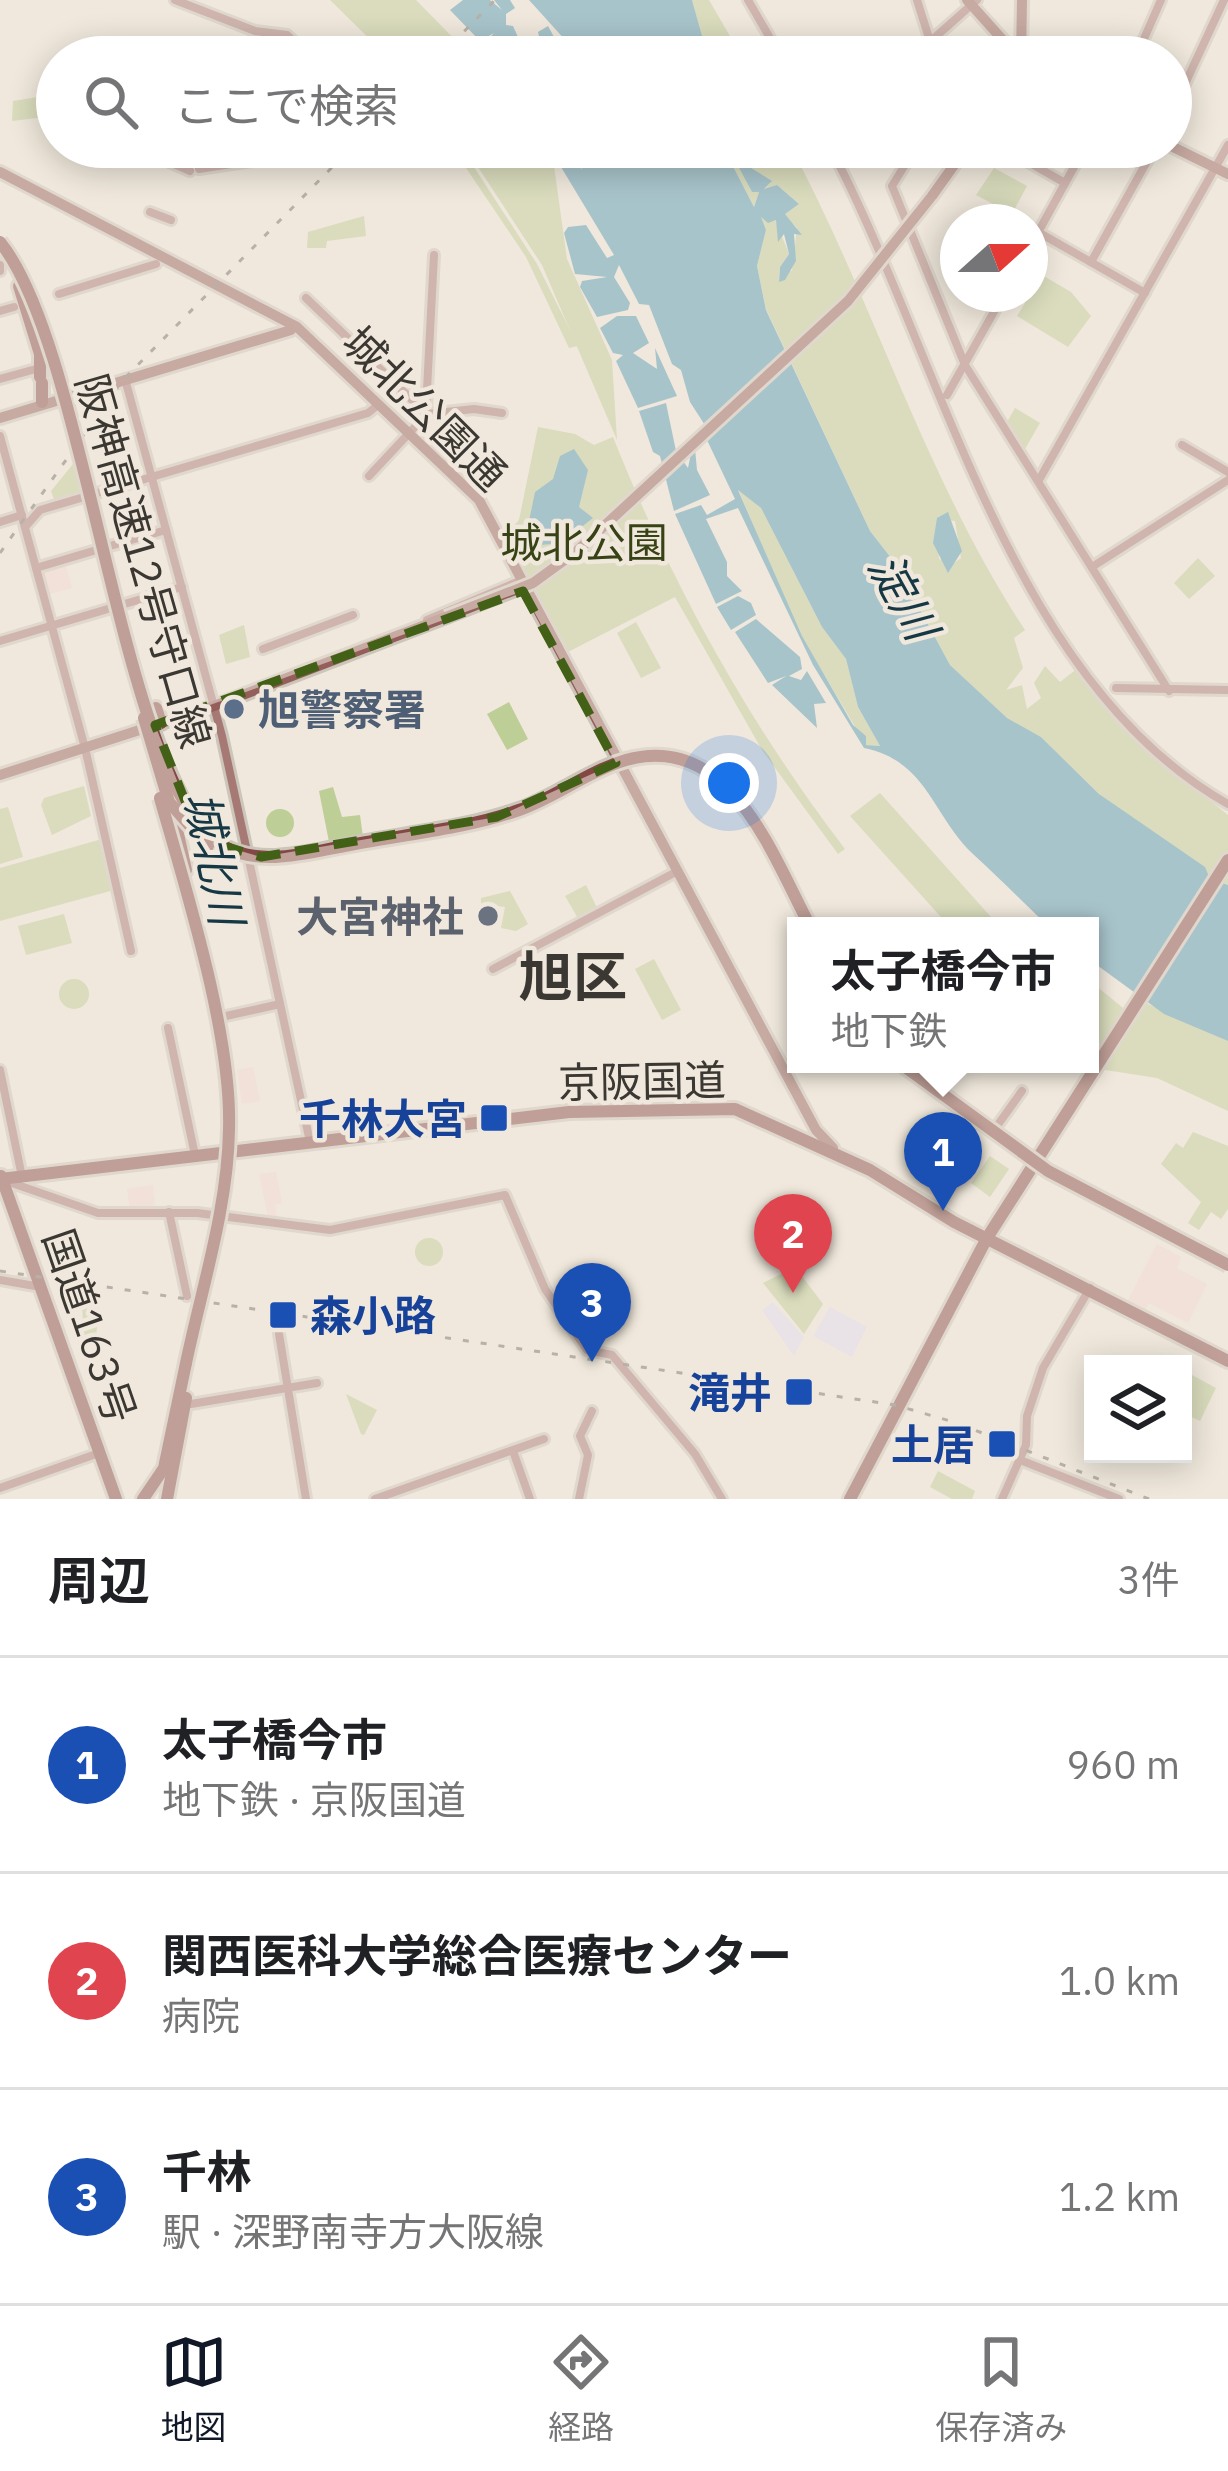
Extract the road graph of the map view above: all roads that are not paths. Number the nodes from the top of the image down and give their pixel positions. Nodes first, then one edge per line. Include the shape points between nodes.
1 (175, 0) edge
2 (748, 0) edge
3 (917, 0) edge
4 (1023, 0) edge
5 (1161, 0) edge
6 (1224, 0) edge
7 (969, 3) edge
8 (288, 36) edge
9 (769, 36) edge
10 (931, 36) edge
11 (935, 36) edge
12 (1000, 36) edge
13 (1020, 36) edge
14 (1145, 36) edge
15 (1192, 69) edge
16 (1228, 145) edge
17 (1192, 154) edge
18 (840, 168) edge
19 (903, 168) edge
20 (949, 168) edge
21 (1039, 168) edge
22 (1073, 168) edge
23 (1143, 168) edge
24 (1223, 169) edge
25 (0, 174) edge
26 (1065, 183) junction
27 (150, 212) dead end
28 (1048, 214) edge
29 (171, 220) dead end
30 (1048, 238) edge
31 (0, 248) edge
32 (434, 255) dead end
33 (1091, 262) junction
34 (156, 264) dead end
35 (1145, 293) junction
36 (59, 294) dead end
37 (306, 298) dead end
38 (14, 307) dead end
39 (0, 311) edge
40 (994, 312) edge
41 (292, 328) junction
42 (965, 365) junction
43 (39, 376) junction
44 (0, 379) edge
45 (125, 380) junction
46 (947, 395) dead end
47 (47, 401) junction
48 (377, 406) junction
49 (426, 412) junction
50 (502, 413) dead end
51 (0, 417) edge
52 (407, 434) junction
53 (0, 436) edge
54 (1182, 445) dead end
55 (369, 476) dead end
56 (1228, 476) edge
57 (152, 477) junction
58 (1039, 480) junction
59 (22, 515) junction
60 (0, 522) edge
61 (25, 526) junction
62 (166, 530) junction
63 (101, 546) junction
64 (1092, 567) junction
65 (36, 568) junction
66 (523, 585) junction
67 (182, 587) junction
68 (353, 615) dead end
69 (428, 622) junction
70 (52, 626) junction
71 (0, 641) edge
72 (263, 649) dead end
73 (141, 686) junction
74 (1116, 688) dead end
75 (1168, 691) junction
76 (1228, 691) edge
77 (213, 704) junction
78 (152, 720) junction
79 (84, 746) junction
80 (0, 772) edge
81 (1228, 804) edge
82 (1228, 860) edge
83 (1228, 870) edge
84 (674, 873) junction
85 (802, 917) edge
86 (802, 917) edge
87 (131, 951) dead end
88 (493, 969) dead end
89 (280, 1004) junction
90 (226, 1016) dead end
91 (168, 1028) dead end
92 (1099, 1068) edge
93 (0, 1070) edge
94 (1099, 1070) edge
95 (917, 1073) edge
96 (1096, 1073) edge
97 (1097, 1073) edge
98 (1022, 1091) dead end
99 (997, 1126) dead end
100 (1063, 1126) junction
101 (310, 1140) junction
102 (828, 1148) junction
103 (195, 1153) junction
104 (21, 1172) junction
105 (1, 1177) edge
106 (169, 1213) junction
107 (991, 1238) junction
108 (24, 1245) junction
109 (1228, 1263) edge
110 (0, 1280) edge
111 (35, 1286) junction
112 (1087, 1292) junction
113 (187, 1296) dead end
114 (50, 1316) junction
115 (278, 1339) dead end
116 (1228, 1359) edge
117 (317, 1383) dead end
118 (287, 1392) junction
119 (191, 1404) dead end
120 (592, 1411) dead end
121 (544, 1439) dead end
122 (513, 1450) junction
123 (97, 1454) junction
124 (1020, 1460) junction
125 (0, 1488) edge
126 (114, 1499) edge
127 (142, 1499) edge
128 (166, 1499) edge
129 (306, 1499) edge
130 (375, 1499) edge
131 (530, 1499) edge
132 (579, 1499) edge
133 (722, 1499) edge
134 (852, 1499) edge
135 (1002, 1499) edge
136 (1119, 1499) edge

1 - 8 street
2 - 9 street
3 - 10 street
4 - 13 main road
5 - 14 street
6 - 15 street
7 - 11 street
7 - 12 main road
16 - 24 street
17 - 24 main road
18 - 81 street via 1007,550 1132,726
19 - 42 street via 892,186
20 - 69 main road, bridge via 848,301 577,551 532,583
21 - 26 street
22 - 26 street
23 - 33 street
24 - 35 street
25 - 41 main road, 城北公園通
26 - 28 street
27 - 29 street
30 - 33 street
31 - 43 highway, bridge via 26,301
31 - 63 highway, 阪神高速12号守口線, bridge via 38,309
31 - 78 highway, 阪神高速12号守口線, bridge via 34,311
32 - 49 street
33 - 35 street
34 - 36 street
35 - 58 street
37 - 49 street
38 - 39 street
40 - 42 street
41 - 45 main road
41 - 48 main road, 城北公園通
42 - 46 street
42 - 58 street
43 - 44 street
43 - 47 highway
45 - 47 main road, bridge
45 - 57 street
47 - 51 main road
48 - 52 main road, 城北公園通
48 - 57 street
49 - 50 street
49 - 52 street
52 - 55 street
52 - 66 main road, 城北公園通 via 478,505
53 - 59 street
54 - 56 street
56 - 64 street
57 - 61 street, bridge via 38,510
57 - 62 street
58 - 64 street
59 - 60 street
59 - 61 street
61 - 65 street
62 - 63 street
62 - 67 street
63 - 65 street
63 - 73 highway, 阪神高速12号守口線, bridge
63 - 78 highway, bridge
64 - 75 street
65 - 70 street
66 - 69 street
66 - 84 main road, 城北公園通
66 - 102 main road, 城北公園通
67 - 70 street, bridge
67 - 77 street
68 - 72 street
69 - 77 main road
70 - 71 street
70 - 79 street
73 - 86 highway, 阪神高速12号守口線, bridge via 184,807 231,850 282,856 483,820 618,762 669,757 708,771 738,796
73 - 128 highway, bridge via 234,1117
74 - 75 street
75 - 76 street
77 - 78 main road
77 - 89 street
78 - 79 main road
78 - 85 highway, 阪神高速12号守口線, bridge via 165,794 179,819 210,848 254,862 499,820 625,765 686,766 738,805
78 - 127 highway, bridge via 160,795 230,1118 165,1464
79 - 80 main road
79 - 87 street
82 - 92 highway
83 - 94 highway
84 - 88 street
84 - 102 main road, 城北公園通
89 - 90 street
89 - 101 street
91 - 103 street
93 - 104 street
95 - 109 highway, bridge via 1050,1167
96 - 100 highway
97 - 100 highway
98 - 99 street
100 - 107 highway
101 - 102 highway, 京阪国道 via 569,1112 722,1108
101 - 103 highway, 京阪国道, bridge
102 - 107 highway, 京阪国道
103 - 104 highway, 京阪国道
103 - 105 highway, 京阪国道
104 - 105 highway, 京阪国道
105 - 106 street via 89,1211
105 - 108 highway, 国道163号
106 - 113 street
106 - 133 street, bridge via 327,1230 504,1196 544,1288 587,1350 612,1354
107 - 112 highway, 京阪国道
107 - 134 highway
108 - 111 highway
108 - 114 highway, 国道163号
110 - 111 street
111 - 114 highway
112 - 116 highway, 京阪国道
112 - 124 street via 1044,1366
114 - 123 highway, 国道163号
115 - 118 street
117 - 118 street
118 - 119 street
118 - 129 street
120 - 132 street via 580,1436 588,1455
121 - 122 street
122 - 130 street
122 - 131 street
123 - 125 street
123 - 126 highway, 国道163号
124 - 135 street
124 - 136 street

